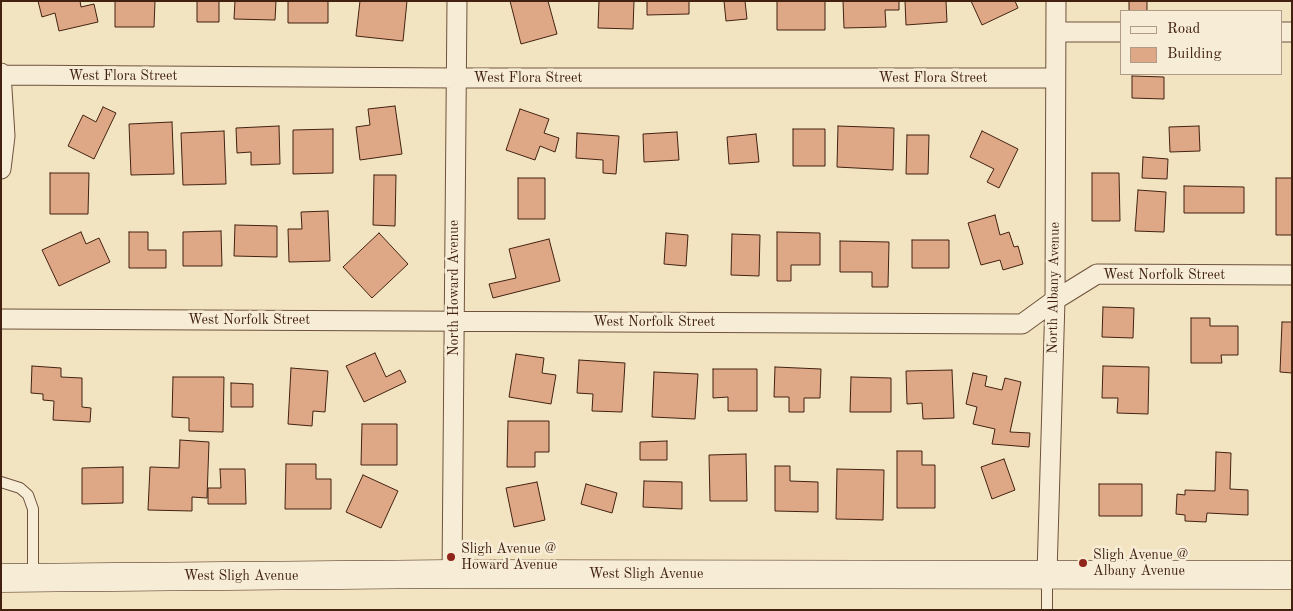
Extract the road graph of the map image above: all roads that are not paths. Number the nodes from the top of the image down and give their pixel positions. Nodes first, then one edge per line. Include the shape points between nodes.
1 (457, 1) edge
2 (1056, 1) edge
3 (1056, 32) junction
4 (1120, 32) edge
5 (1, 74) edge
6 (456, 78) junction
7 (1055, 78) junction
8 (1, 169) edge
9 (1292, 275) edge
10 (1055, 300) junction
11 (1, 319) edge
12 (454, 320) junction
13 (1, 482) edge
14 (452, 574) junction
15 (1047, 574) junction
16 (1292, 574) edge
17 (1, 578) edge
18 (33, 578) junction
19 (1047, 610) edge

1 - 6 street, North Howard Avenue
2 - 3 street, North Albany Avenue
3 - 4 street
3 - 7 street, North Albany Avenue
5 - 6 street, West Flora Street
5 - 8 street via 5,136
6 - 7 street, West Flora Street
6 - 12 street, North Howard Avenue
7 - 10 street, North Albany Avenue
9 - 10 street, West Norfolk Street via 1097,274
10 - 12 street, West Norfolk Street via 1022,324
10 - 15 street, North Albany Avenue
11 - 12 street, West Norfolk Street
12 - 14 street, North Howard Avenue
13 - 18 lane via 20,488 28,495 33,509
14 - 15 main road, West Sligh Avenue
14 - 18 main road, West Sligh Avenue
15 - 16 main road, West Sligh Avenue
15 - 19 lane
17 - 18 main road, West Sligh Avenue

